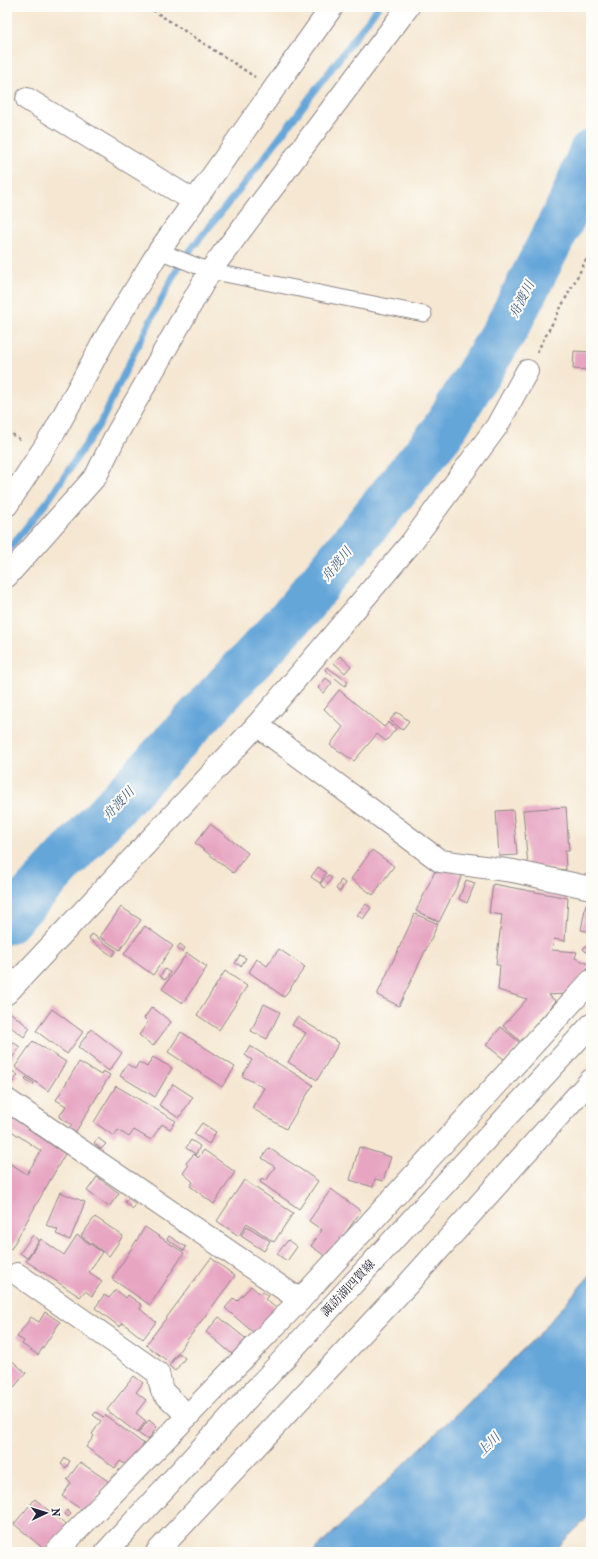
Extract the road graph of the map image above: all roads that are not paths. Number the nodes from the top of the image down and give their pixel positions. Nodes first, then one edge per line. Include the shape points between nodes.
1 (332, 7) edge
2 (408, 7) edge
3 (27, 99) dead end
4 (194, 201) junction
5 (159, 251) junction
6 (210, 271) junction
7 (424, 314) dead end
8 (527, 370) road end
9 (7, 505) edge
10 (7, 576) edge
11 (257, 725) junction
12 (591, 888) edge
13 (591, 981) edge
14 (7, 993) edge
15 (591, 1025) edge
16 (591, 1080) edge
17 (7, 1100) edge
18 (17, 1274) dead end
19 (300, 1300) junction
20 (188, 1416) junction
21 (56, 1552) edge
22 (106, 1552) edge
23 (157, 1552) edge

1 - 4 street
2 - 6 street
3 - 4 street
4 - 5 street
5 - 6 lane
5 - 9 street via 105,339 45,448
6 - 7 lane
6 - 10 street via 114,439 96,476
8 - 11 street via 497,426 411,543
11 - 12 street via 440,861 513,871
11 - 14 street
13 - 19 street
15 - 22 street, 諏訪湖四賀線
16 - 23 street via 407,1285
17 - 19 street
18 - 20 street via 158,1374 162,1391
19 - 20 street
20 - 21 street

